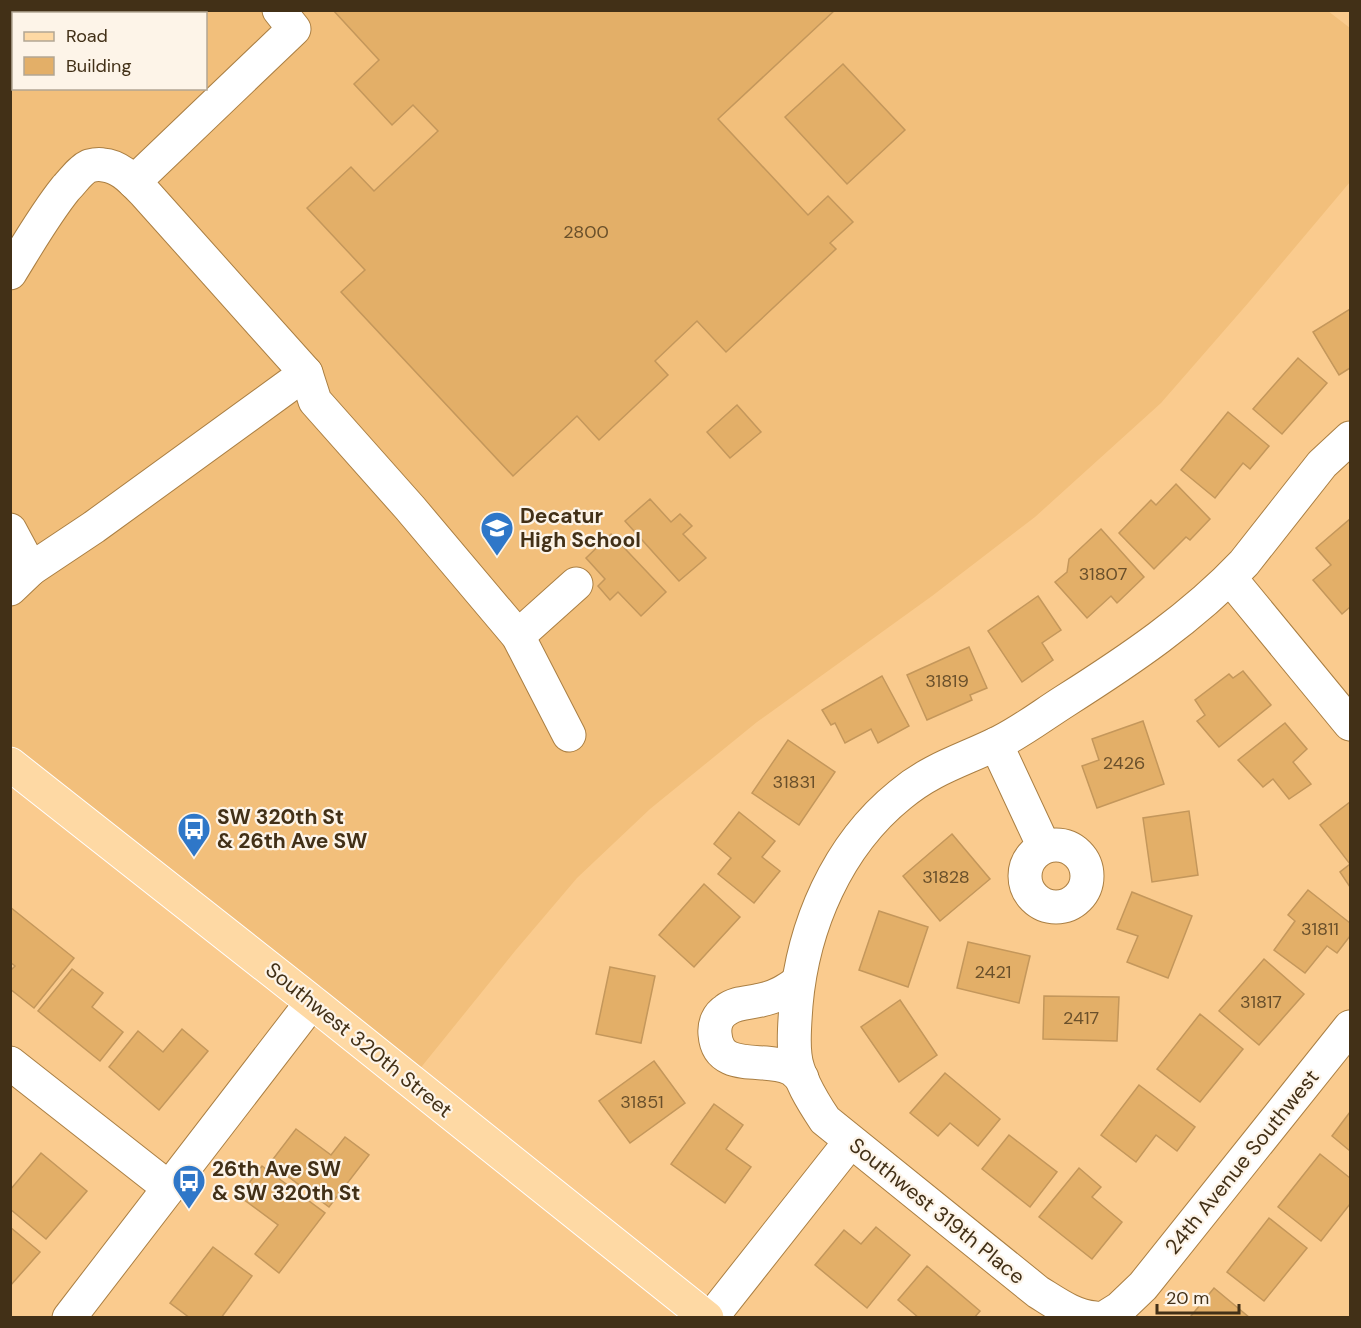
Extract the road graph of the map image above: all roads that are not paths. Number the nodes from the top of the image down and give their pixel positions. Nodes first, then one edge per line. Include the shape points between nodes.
1 (279, 10) edge
2 (134, 182) junction
3 (10, 273) edge
4 (306, 373) junction
5 (1350, 438) edge
6 (10, 530) edge
7 (1230, 578) junction
8 (21, 579) edge
9 (576, 584) dead end
10 (518, 636) junction
11 (1350, 724) edge
12 (569, 735) dead end
13 (996, 744) junction
14 (10, 764) edge
15 (1044, 847) dead end
16 (798, 982) junction
17 (312, 1002) junction
18 (1350, 1027) edge
19 (10, 1064) edge
20 (802, 1078) junction
21 (850, 1142) junction
22 (169, 1188) junction
23 (69, 1317) edge
24 (709, 1317) edge
25 (1095, 1317) edge
26 (1104, 1317) edge

1 - 2 street via 294,29
2 - 3 street via 113,166 101,164 83,170 50,208
2 - 4 street
4 - 8 street
4 - 10 street via 315,401
5 - 7 street, Southwest 319th Place via 1322,464 1263,542
6 - 8 street
7 - 11 street
7 - 13 street, Southwest 319th Place via 1120,666
9 - 10 street
10 - 12 street
13 - 15 street
13 - 16 street, Southwest 319th Place via 914,784 858,839 824,895
14 - 17 main road, Southwest 320th Street
16 - 20 street, Southwest 319th Place via 795,1056
16 - 20 street via 782,994 728,1008 716,1024 715,1035 719,1049 727,1057 784,1066
17 - 22 street
17 - 24 main road, Southwest 320th Street
18 - 26 street, 24th Avenue Southwest via 1143,1286
19 - 22 street
20 - 21 street, Southwest 319th Place via 825,1120
21 - 24 street
21 - 25 street, Southwest 319th Place via 1038,1292 1073,1313
22 - 23 street

